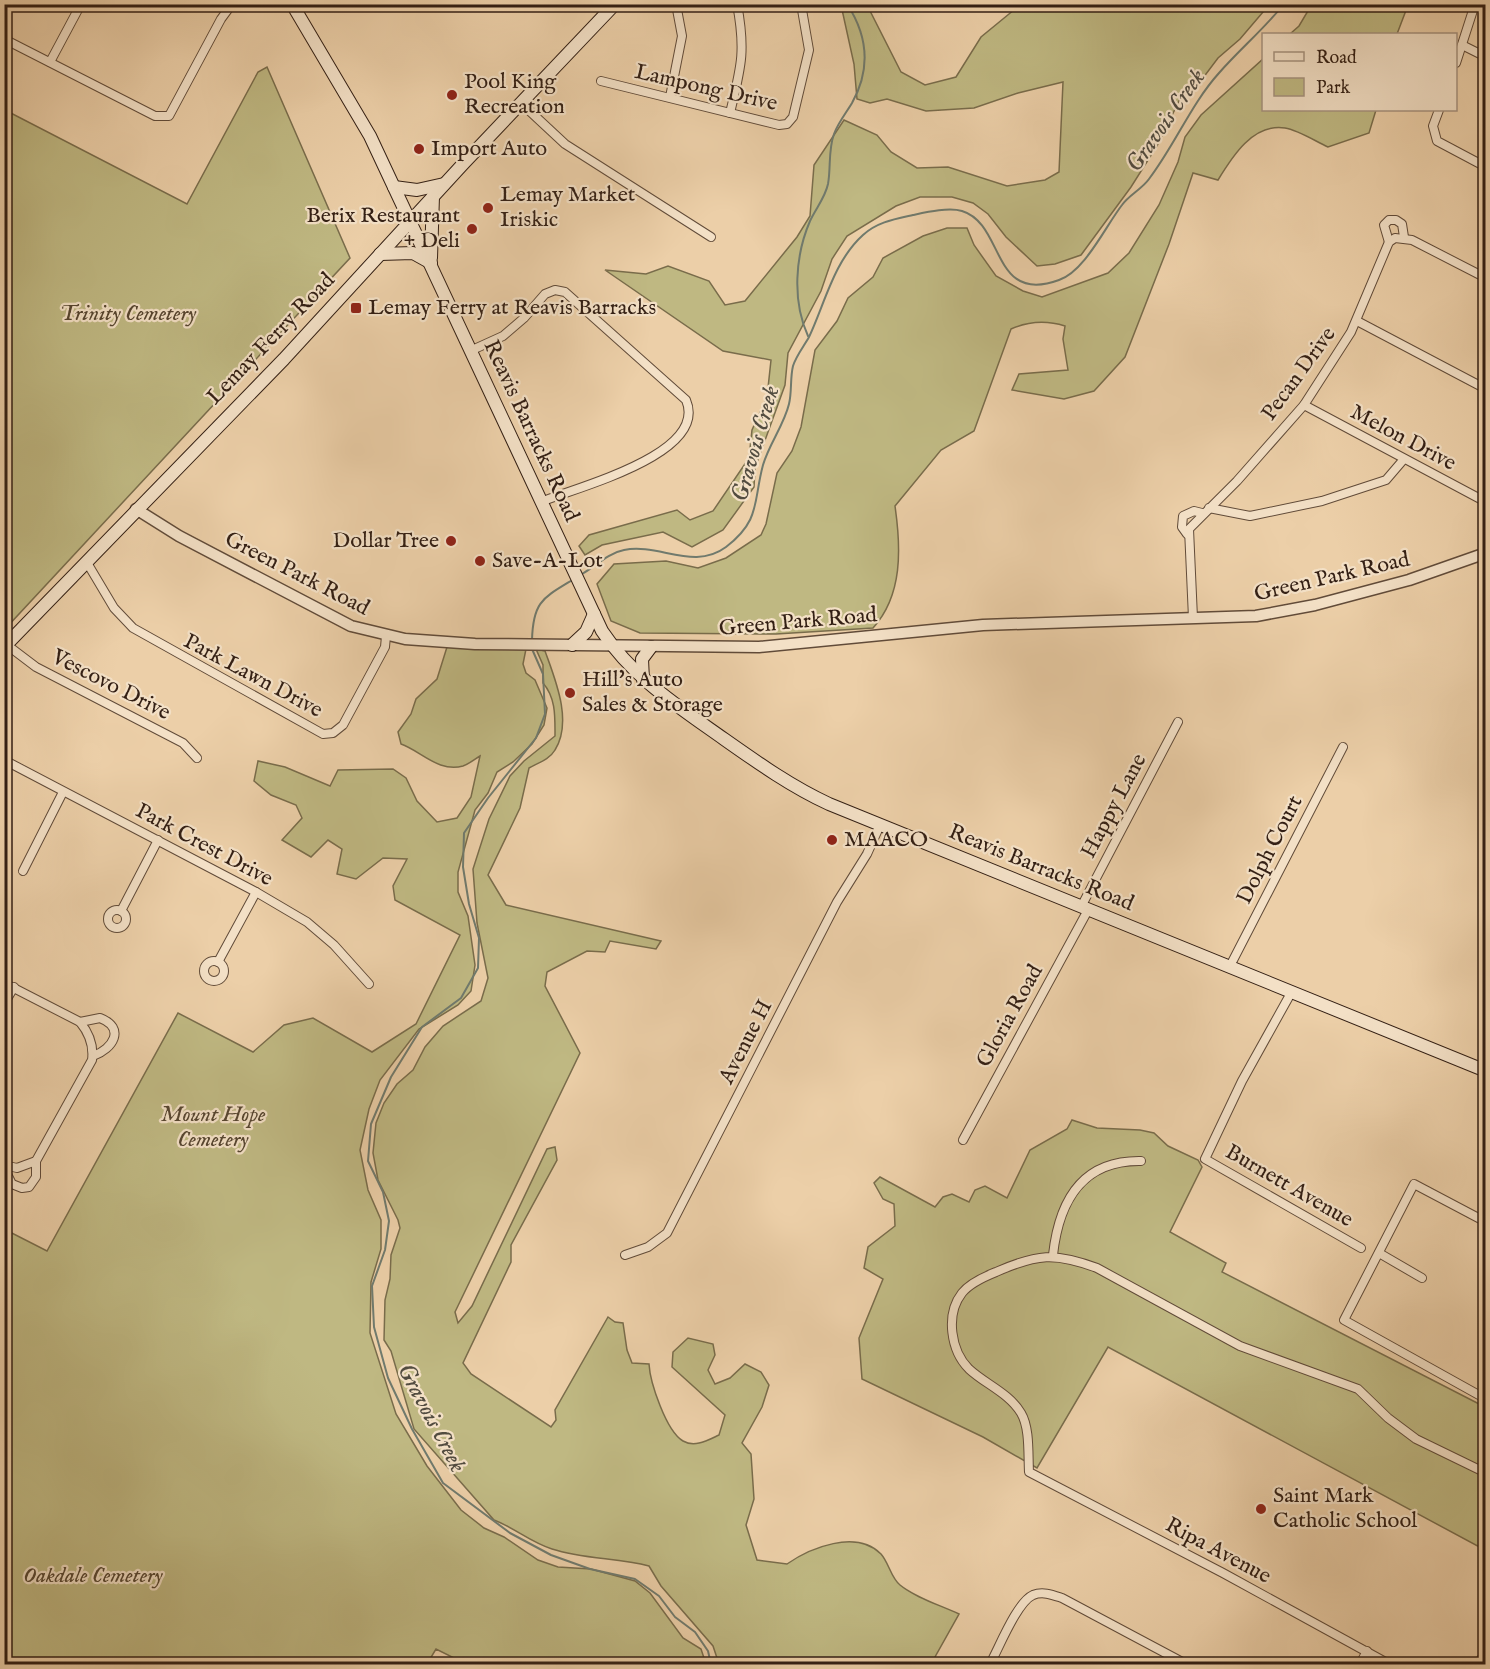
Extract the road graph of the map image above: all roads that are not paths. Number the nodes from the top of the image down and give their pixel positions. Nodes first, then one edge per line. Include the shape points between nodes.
1 (81, 4) edge
2 (232, 4) edge
3 (292, 4) edge
4 (615, 4) edge
5 (676, 4) edge
6 (737, 4) edge
7 (801, 4) edge
8 (1475, 4) edge
9 (4, 39) edge
10 (1462, 45) junction
11 (1485, 57) edge
12 (1457, 58) edge
13 (50, 62) junction
14 (601, 81) dead end
15 (670, 97) junction
16 (521, 103) junction
17 (1439, 111) edge
18 (730, 113) junction
19 (1485, 166) edge
20 (444, 184) junction
21 (394, 187) junction
22 (433, 196) junction
23 (411, 220) junction
24 (711, 237) dead end
25 (380, 254) junction
26 (431, 262) junction
27 (1485, 278) edge
28 (1357, 321) junction
29 (470, 351) junction
30 (1485, 389) edge
31 (1304, 405) junction
32 (1404, 459) junction
33 (542, 502) junction
34 (1485, 502) edge
35 (136, 509) junction
36 (1206, 510) junction
37 (1485, 553) edge
38 (86, 561) junction
39 (592, 611) junction
40 (1193, 618) junction
41 (386, 636) junction
42 (572, 645) junction
43 (6, 646) edge
44 (612, 646) junction
45 (651, 647) junction
46 (643, 680) junction
47 (1178, 722) dead end
48 (1343, 747) dead end
49 (197, 758) dead end
50 (4, 760) edge
51 (63, 792) junction
52 (880, 825) junction
53 (158, 840) junction
54 (23, 871) dead end
55 (256, 892) junction
56 (1084, 908) junction
57 (121, 911) dead end
58 (218, 962) dead end
59 (1229, 968) junction
60 (4, 983) edge
61 (369, 984) dead end
62 (14, 987) junction
63 (1291, 993) junction
64 (4, 1004) edge
65 (80, 1022) junction
66 (93, 1056) junction
67 (1485, 1071) edge
68 (963, 1140) dead end
69 (36, 1161) junction
70 (1141, 1161) dead end
71 (4, 1167) edge
72 (1485, 1222) edge
73 (1360, 1248) dead end
74 (1380, 1253) junction
75 (625, 1255) dead end
76 (1053, 1255) junction
77 (1422, 1278) dead end
78 (1485, 1399) edge
79 (1485, 1473) edge
80 (1367, 1651) junction
81 (1485, 1656) edge
82 (990, 1665) edge
83 (1186, 1665) edge
84 (1360, 1665) edge
85 (1389, 1665) edge
86 (1480, 1665) edge

1 - 13 street
2 - 13 street via 169,116 154,116
3 - 21 main road, Reavis Barracks Road via 355,109
4 - 16 main road, Lemay Ferry Road
5 - 15 street via 682,36
6 - 18 street via 744,40 743,61
7 - 18 street, Lampong Drive via 809,50 793,117 787,124 779,125
8 - 10 street
9 - 13 street
10 - 11 street
10 - 12 street
14 - 15 street, Lampong Drive
15 - 18 street, Lampong Drive
16 - 20 main road, Lemay Ferry Road
16 - 24 street via 565,144
17 - 19 street via 1433,126 1437,141
20 - 21 main road via 417,190
20 - 22 main road, Lemay Ferry Road
21 - 23 main road, Reavis Barracks Road
22 - 23 main road, Lemay Ferry Road
22 - 26 main road
23 - 25 main road, Lemay Ferry Road
23 - 26 main road, Reavis Barracks Road
25 - 26 main road via 413,253
25 - 35 main road, Lemay Ferry Road via 284,359
26 - 29 main road, Reavis Barracks Road
27 - 28 street, Pecan Drive via 1396,239
28 - 30 street
28 - 31 street, Pecan Drive
29 - 33 main road, Reavis Barracks Road
29 - 33 street via 503,336 545,294 565,292 686,400 687,426 664,452
31 - 32 street, Melon Drive
31 - 36 street, Pecan Drive
32 - 34 street, Melon Drive
32 - 36 street via 1386,480 1323,501 1250,516
33 - 39 main road, Reavis Barracks Road
35 - 38 main road, Lemay Ferry Road
35 - 41 street, Green Park Road via 323,613
36 - 40 street, Pecan Drive via 1187,534
37 - 40 street, Green Park Road via 1427,574 1293,610
38 - 41 street, Park Lawn Drive via 114,608 133,628 323,734 333,734 343,725 385,646
38 - 43 main road, Lemay Ferry Road
39 - 42 main road via 586,632
39 - 44 main road, Reavis Barracks Road
40 - 45 street, Green Park Road via 952,627 759,647
41 - 42 street, Green Park Road via 441,642
42 - 44 street, Green Park Road
43 - 49 street, Vescovo Drive via 36,668 183,743
44 - 45 street, Green Park Road
44 - 46 main road, Reavis Barracks Road
45 - 46 main road via 642,657
46 - 52 main road, Reavis Barracks Road via 792,785
47 - 56 street, Happy Lane
48 - 59 street, Dolph Court
50 - 51 street, Park Crest Drive
51 - 53 street, Park Crest Drive
51 - 54 street
52 - 56 main road, Reavis Barracks Road
52 - 75 street, Avenue H via 667,1233
53 - 55 street, Park Crest Drive
53 - 57 street
55 - 58 street
55 - 61 street, Park Crest Drive via 307,922
56 - 59 main road, Reavis Barracks Road
56 - 68 street, Gloria Road
59 - 63 main road, Reavis Barracks Road
60 - 62 street
62 - 64 street
62 - 65 street
63 - 67 main road, Reavis Barracks Road
63 - 73 street, Burnett Avenue via 1205,1159
65 - 66 street via 87,1031
65 - 66 street via 100,1018 113,1030 111,1045
66 - 69 street
69 - 71 street via 17,1168
69 - 71 street via 35,1182 29,1187 12,1184
70 - 76 street via 1099,1167 1082,1181 1055,1233
72 - 74 street via 1414,1184
74 - 77 street
74 - 78 street via 1344,1320
76 - 79 street via 1097,1268 1240,1346 1358,1389 1416,1439
76 - 80 street, Ripa Avenue via 1019,1262 986,1276 962,1293 952,1316 953,1346 968,1368 1000,1391 1021,1413 1029,1472
80 - 84 street
80 - 85 street, Ripa Avenue
81 - 86 main road
82 - 83 street via 1021,1606 1039,1594 1062,1598

